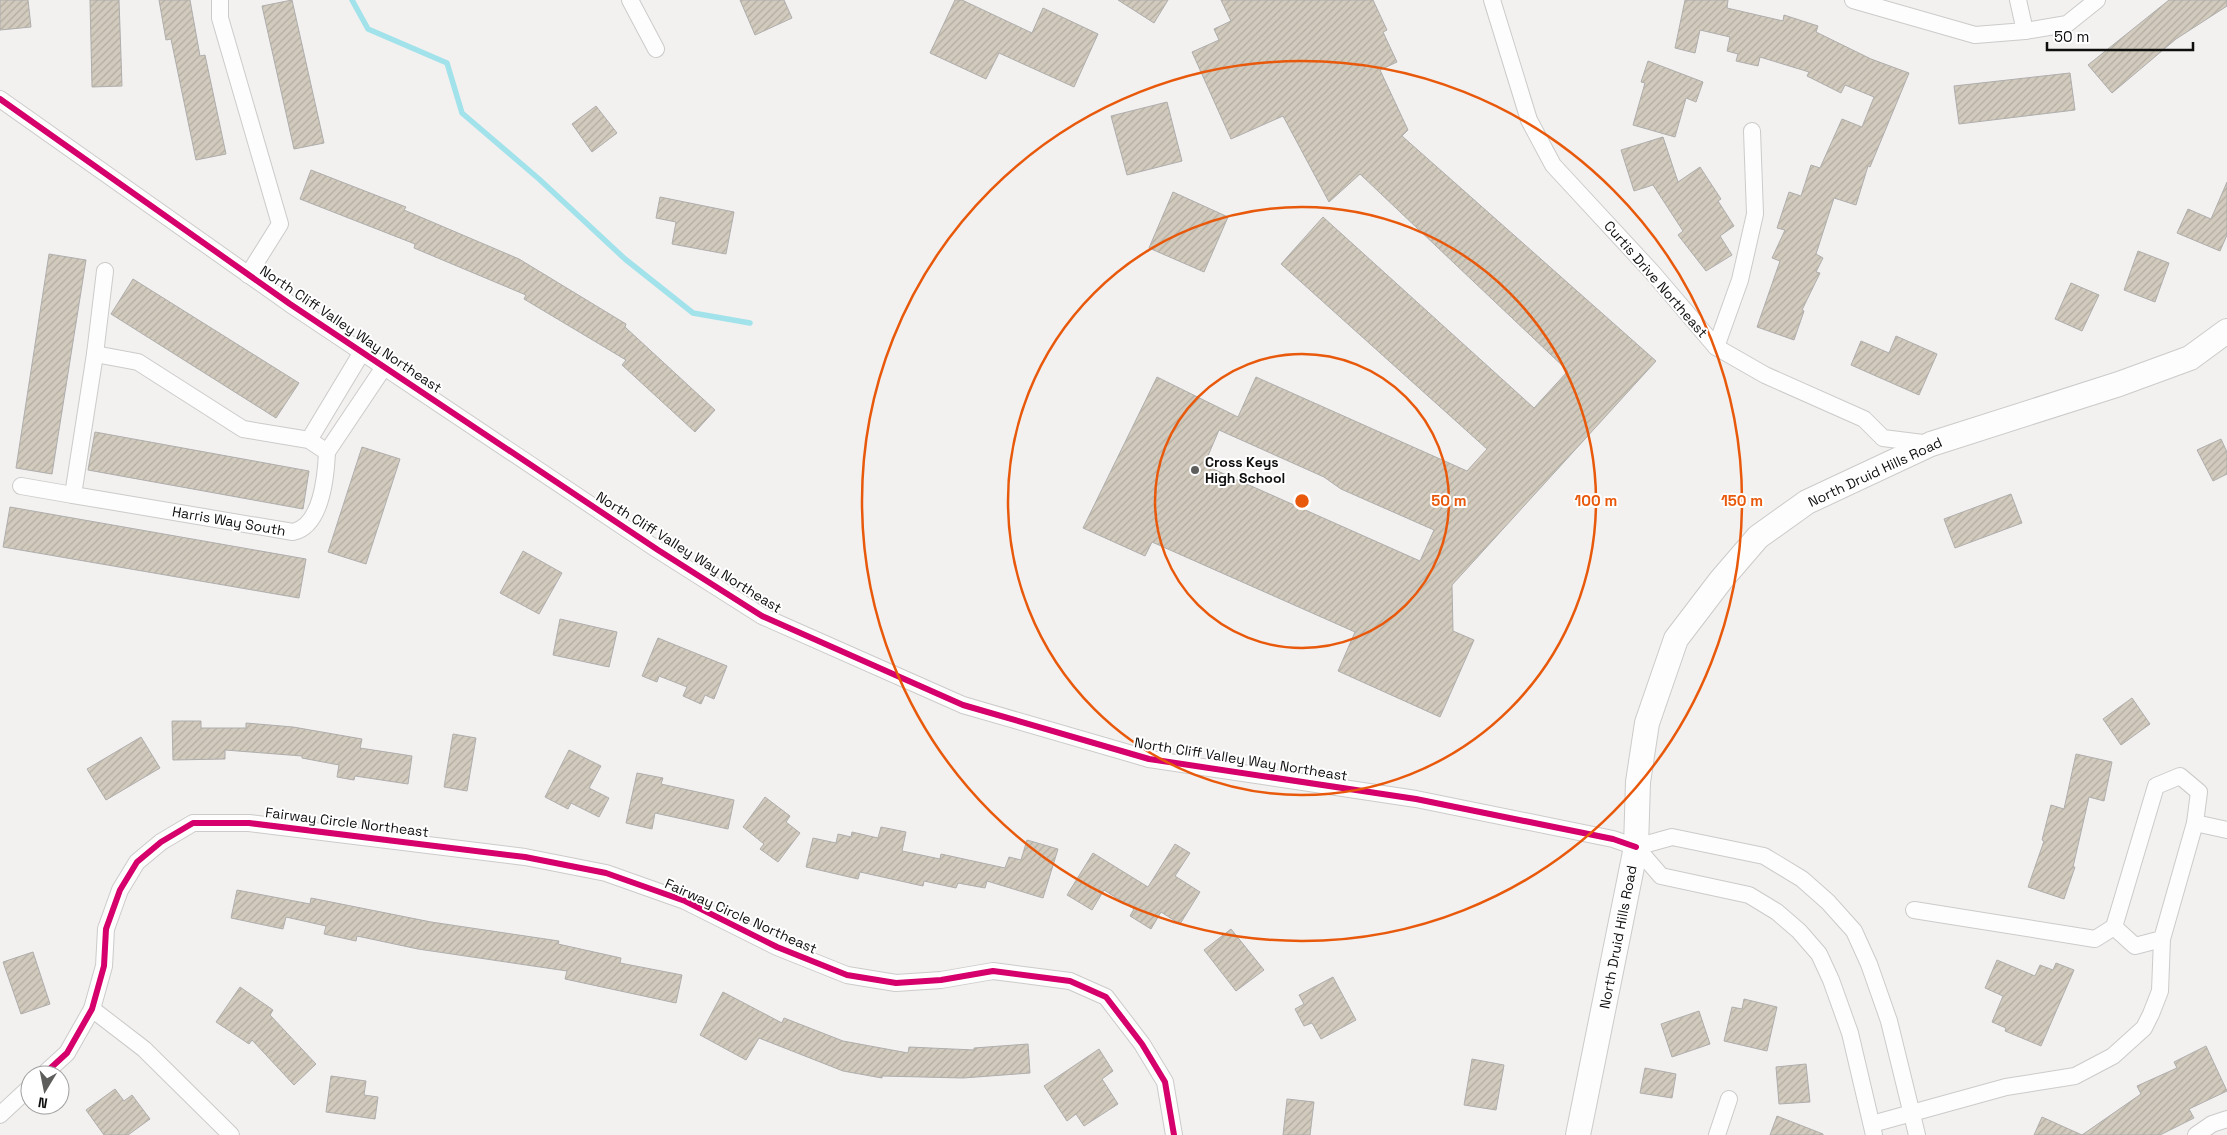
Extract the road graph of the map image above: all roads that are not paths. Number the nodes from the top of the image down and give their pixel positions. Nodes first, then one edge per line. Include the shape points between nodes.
1 (220, 0) edge
2 (630, 0) edge
3 (1492, 0) edge
4 (1853, 0) edge
5 (2018, 0) edge
6 (2097, 0) edge
7 (2025, 31) junction
8 (656, 50) dead end
9 (0, 99) edge
10 (1752, 131) dead end
11 (105, 271) dead end
12 (248, 275) junction
13 (2227, 331) edge
14 (1716, 347) junction
15 (362, 352) junction
16 (95, 354) junction
17 (384, 367) junction
18 (309, 440) junction
19 (1931, 444) junction
20 (327, 452) junction
21 (21, 486) dead end
22 (73, 495) junction
23 (2195, 823) junction
24 (2227, 830) edge
25 (1636, 847) junction
26 (1914, 910) dead end
27 (2114, 928) junction
28 (2162, 938) junction
29 (92, 1009) junction
30 (54, 1065) edge
31 (20, 1096) edge
32 (1728, 1099) dead end
33 (0, 1114) edge
34 (1911, 1114) junction
35 (2227, 1118) edge
36 (1873, 1130) edge
37 (231, 1135) edge
38 (1174, 1135) edge
39 (1578, 1135) edge
40 (1717, 1135) edge
41 (1917, 1135) edge
42 (2196, 1135) edge

1 - 12 street via 220,18 280,224
2 - 8 street
3 - 14 street, Curtis Drive Northeast via 1529,120 1553,165
4 - 7 street via 1974,35
5 - 7 street
6 - 7 street via 2067,24
9 - 12 street, North Cliff Valley Way Northeast
10 - 14 street via 1755,214 1740,280
11 - 16 street
12 - 15 street, North Cliff Valley Way Northeast
13 - 19 main road, North Druid Hills Road via 2190,358
14 - 19 street, Curtis Drive Northeast via 1765,375 1864,419 1883,438
15 - 17 street, North Cliff Valley Way Northeast
15 - 18 street
16 - 18 street via 138,362 244,429
16 - 22 street
17 - 20 street, Harris Way South
17 - 25 street, North Cliff Valley Way Northeast via 762,616 962,705 1149,759 1416,799 1613,839
18 - 20 street
19 - 25 main road, North Druid Hills Road via 1807,502 1758,537 1676,639 1647,722 1638,782
20 - 22 street, Harris Way South via 323,493 310,522 301,531
21 - 22 street, Harris Way South
23 - 24 street
23 - 27 street via 2199,792 2180,776 2156,786
23 - 28 street
25 - 34 street via 1672,837 1764,856 1802,879 1828,902 1854,931 1869,964 1889,1021
25 - 36 street via 1661,876 1748,895 1777,912 1814,948 1831,980 1850,1033
25 - 39 main road, North Druid Hills Road
26 - 27 street via 2095,939
27 - 28 street via 2135,946
28 - 34 street via 2160,991 2151,1014 2144,1028 2113,1056 2075,1076 2006,1087
29 - 30 street, Fairway Circle Northeast via 67,1053
29 - 37 street via 144,1049
29 - 38 street, Fairway Circle Northeast via 104,966 106,929 120,890 137,862 161,842 193,823 249,823 526,857 606,873 685,901 777,947 847,975 896,983 993,972 1070,981 1106,997 1142,1044 1165,1082
31 - 33 street
32 - 40 street
34 - 36 street
34 - 41 street
35 - 42 street

